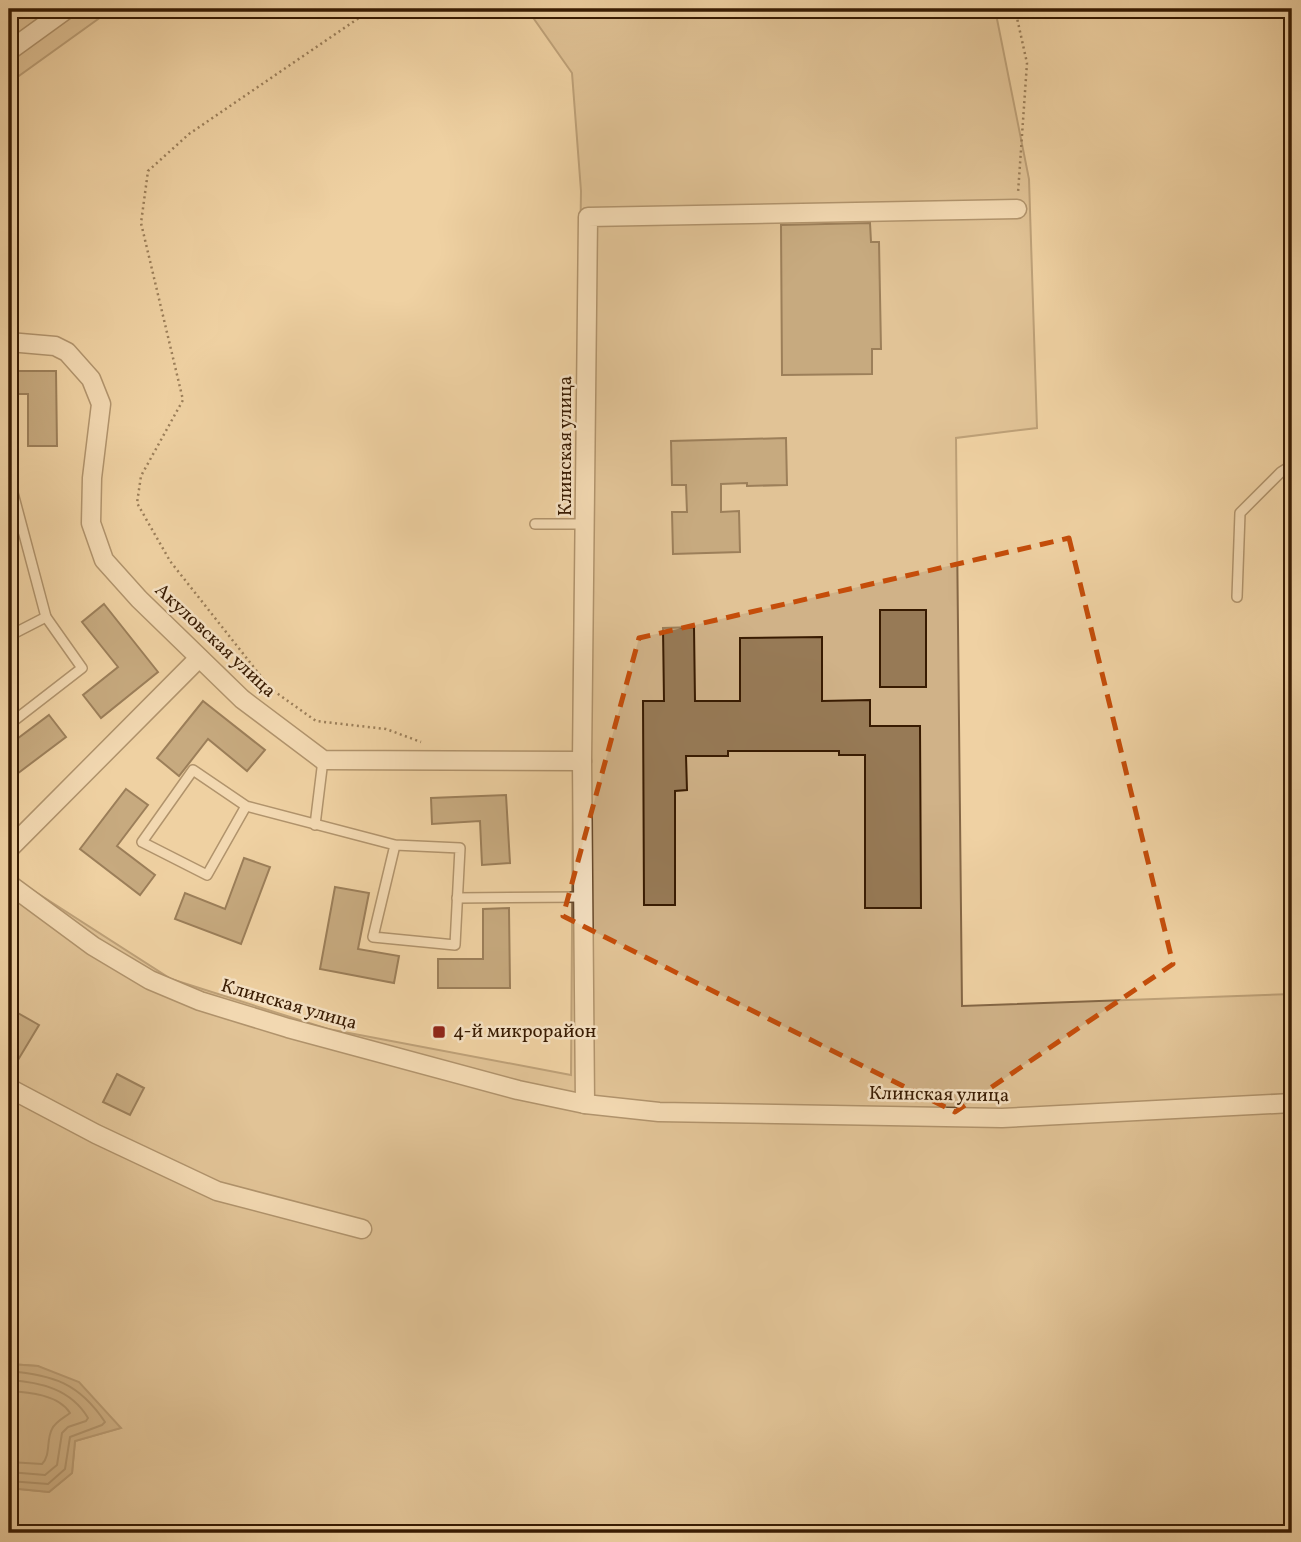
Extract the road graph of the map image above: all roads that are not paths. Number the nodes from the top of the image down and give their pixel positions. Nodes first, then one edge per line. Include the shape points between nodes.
1 (68, 9) edge
2 (9, 51) edge
3 (1017, 209) road end
4 (9, 342) edge
5 (1292, 465) edge
6 (9, 478) edge
7 (535, 524) dead end
8 (586, 524) junction
9 (1237, 597) dead end
10 (46, 617) junction
11 (9, 636) edge
12 (199, 658) junction
13 (9, 718) edge
14 (323, 760) junction
15 (582, 761) junction
16 (246, 806) junction
17 (315, 825) junction
18 (395, 845) junction
19 (9, 849) edge
20 (9, 884) edge
21 (584, 897) junction
22 (457, 898) junction
23 (9, 1088) edge
24 (1292, 1103) edge
25 (585, 1104) junction
26 (362, 1228) dead end

1 - 2 street
3 - 8 street, Клинская улица via 588,217
4 - 12 street, Акуловская улица via 55,346 67,352 91,379 101,404 91,523 104,560
5 - 9 lane via 1240,513
6 - 10 lane
7 - 8 lane
8 - 15 street, Клинская улица
10 - 11 lane
10 - 13 lane via 82,668 12,723
12 - 14 street, Акуловская улица via 242,699
12 - 19 street
14 - 15 street
14 - 17 lane
15 - 21 street, Клинская улица
16 - 16 lane via 193,770 142,842 208,875
16 - 17 lane
17 - 18 lane
18 - 22 lane via 460,848
18 - 22 lane via 373,937 455,944
20 - 25 street, Клинская улица via 93,946 149,980 200,1001 518,1090
21 - 22 lane
21 - 25 street, Клинская улица
23 - 26 street via 96,1135 217,1191
24 - 25 street, Клинская улица via 1002,1118 659,1112

